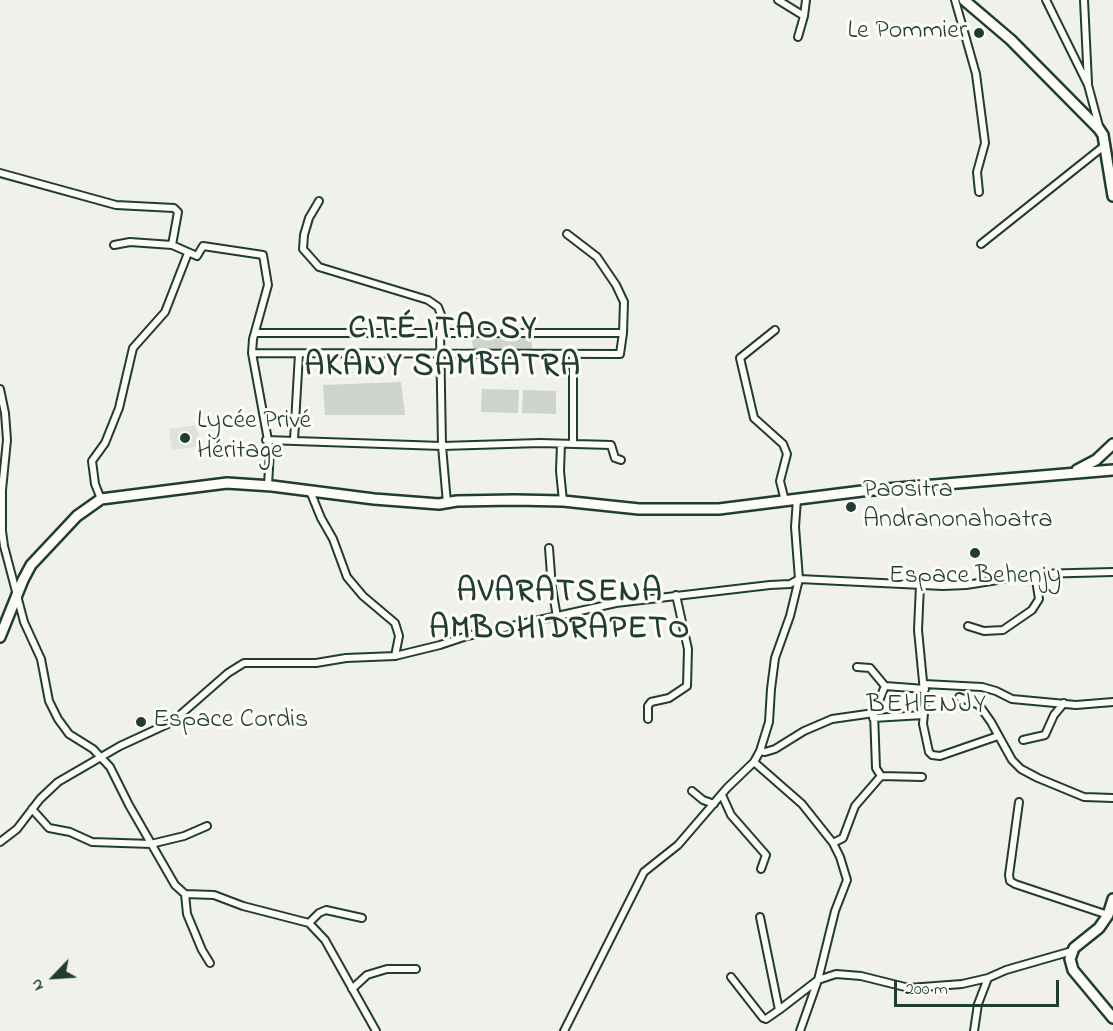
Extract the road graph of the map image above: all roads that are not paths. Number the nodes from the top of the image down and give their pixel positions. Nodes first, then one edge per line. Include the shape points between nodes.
1 (778, 0) edge
2 (806, 0) edge
3 (955, 0) edge
4 (964, 0) edge
5 (1047, 0) edge
6 (1084, 0) edge
7 (804, 16) junction
8 (798, 37) dead end
9 (1088, 85) junction
10 (1099, 129) junction
11 (1107, 148) edge
12 (0, 172) edge
13 (979, 192) dead end
14 (1113, 196) edge
15 (319, 201) dead end
16 (567, 234) dead end
17 (981, 244) dead end
18 (114, 245) dead end
19 (172, 245) junction
20 (188, 253) junction
21 (776, 330) dead end
22 (440, 332) junction
23 (256, 333) junction
24 (623, 333) junction
25 (442, 352) junction
26 (252, 353) junction
27 (299, 354) junction
28 (573, 354) junction
29 (0, 389) edge
30 (266, 440) junction
31 (294, 440) junction
32 (561, 444) junction
33 (573, 444) junction
34 (1113, 444) edge
35 (442, 446) junction
36 (621, 460) dead end
37 (1113, 470) edge
38 (1070, 472) junction
39 (268, 486) junction
40 (310, 491) junction
41 (101, 499) junction
42 (797, 499) junction
43 (563, 501) junction
44 (785, 501) junction
45 (447, 503) junction
46 (549, 548) dead end
47 (1113, 572) edge
48 (1035, 574) junction
49 (799, 579) junction
50 (920, 585) junction
51 (16, 595) junction
52 (676, 595) junction
53 (557, 617) junction
54 (968, 626) dead end
55 (0, 637) edge
56 (395, 656) junction
57 (857, 667) dead end
58 (885, 686) junction
59 (924, 686) junction
60 (959, 697) dead end
61 (1113, 702) edge
62 (1064, 703) junction
63 (923, 715) junction
64 (874, 716) junction
65 (648, 719) dead end
66 (998, 736) junction
67 (1023, 740) dead end
68 (760, 751) junction
69 (102, 757) junction
70 (754, 762) junction
71 (881, 776) junction
72 (922, 777) dead end
73 (692, 791) dead end
74 (722, 795) junction
75 (1113, 798) edge
76 (1019, 802) dead end
77 (714, 804) junction
78 (32, 809) junction
79 (207, 826) dead end
80 (0, 842) edge
81 (833, 843) junction
82 (152, 844) junction
83 (761, 869) dead end
84 (185, 894) junction
85 (1113, 899) edge
86 (1108, 915) junction
87 (760, 917) dead end
88 (362, 918) dead end
89 (309, 923) junction
90 (1072, 951) junction
91 (210, 963) dead end
92 (416, 969) dead end
93 (731, 977) dead end
94 (988, 978) junction
95 (818, 980) junction
96 (352, 989) junction
97 (779, 1010) junction
98 (1113, 1018) edge
99 (376, 1031) edge
100 (564, 1031) edge
101 (800, 1031) edge
102 (974, 1031) edge

1 - 7 street
2 - 7 street
3 - 13 street via 976,74 985,142 977,172
4 - 10 street via 1011,40
5 - 9 street
6 - 9 street
7 - 8 street
9 - 10 street
10 - 11 street
11 - 14 street
11 - 17 street
12 - 19 street via 116,205 174,208 178,212
15 - 22 street via 304,236 303,249 310,258 319,267 434,303 442,317
16 - 24 street via 597,257 616,285 624,302
18 - 19 street
19 - 20 street
20 - 23 street via 197,256 203,246 263,255 268,285
20 - 41 street via 165,312 134,348 119,408 105,443 92,461 94,484
21 - 44 street via 740,358 754,418 783,444 787,454 780,481
22 - 23 street
22 - 24 street
22 - 25 street
23 - 26 street
24 - 28 street via 620,354
25 - 27 street
25 - 28 street
25 - 35 street
26 - 27 street
26 - 30 street
27 - 31 street
28 - 33 street
29 - 51 street via 7,440 2,531
30 - 31 street
30 - 39 street via 270,451
31 - 35 street
32 - 33 street
32 - 35 street
32 - 43 street
33 - 36 street via 611,445 615,458
34 - 38 street via 1090,464
35 - 45 street
37 - 38 street
38 - 42 street
39 - 40 street
39 - 41 street via 227,483
40 - 45 street
40 - 56 street via 347,577 395,623 399,636
41 - 51 street via 77,516 41,553
42 - 44 street
42 - 49 street
43 - 44 street via 669,510
43 - 45 street
46 - 53 street
47 - 48 street
48 - 50 street via 966,585
48 - 54 street via 1039,599 1032,610 1003,630 984,631
49 - 50 street
49 - 52 street via 790,584
49 - 68 street via 776,658 769,722
50 - 59 street via 918,630
51 - 55 street
51 - 69 street via 58,719 69,734
52 - 53 street via 616,603
52 - 65 street via 688,649 687,686 669,698 651,702
53 - 56 street
56 - 69 street via 316,663 244,663 172,722
57 - 58 street via 870,668
58 - 59 street
58 - 64 street
59 - 62 street via 982,687 1012,699
59 - 63 street
60 - 66 street via 979,705
61 - 62 street
62 - 67 street via 1045,735
63 - 64 street
63 - 66 street via 928,752 935,757
64 - 68 street via 832,719 775,749
64 - 71 street via 876,768
66 - 75 street via 1012,760 1029,774 1084,797
68 - 70 street
69 - 78 street via 58,782
69 - 82 street
70 - 74 street
70 - 81 street via 796,798
71 - 72 street
71 - 81 street via 855,806 843,838
73 - 77 street
74 - 77 street
74 - 83 street via 731,815 765,853 767,858
76 - 86 street via 1010,881
77 - 100 street via 678,845 644,872
78 - 80 street via 17,829
78 - 82 street via 50,828 92,842
79 - 82 street
81 - 95 street via 847,880
82 - 84 street via 175,885
84 - 89 street via 214,895
84 - 91 street via 187,914
85 - 86 street
86 - 90 street
87 - 97 street
88 - 89 street via 326,910
89 - 96 street via 324,940
90 - 94 street
90 - 98 street via 1073,970
92 - 96 street via 387,969 367,975
93 - 97 street via 763,1018
94 - 95 street via 963,984 909,987 836,974
94 - 102 street via 978,1004
95 - 97 street
95 - 101 street
96 - 99 street

